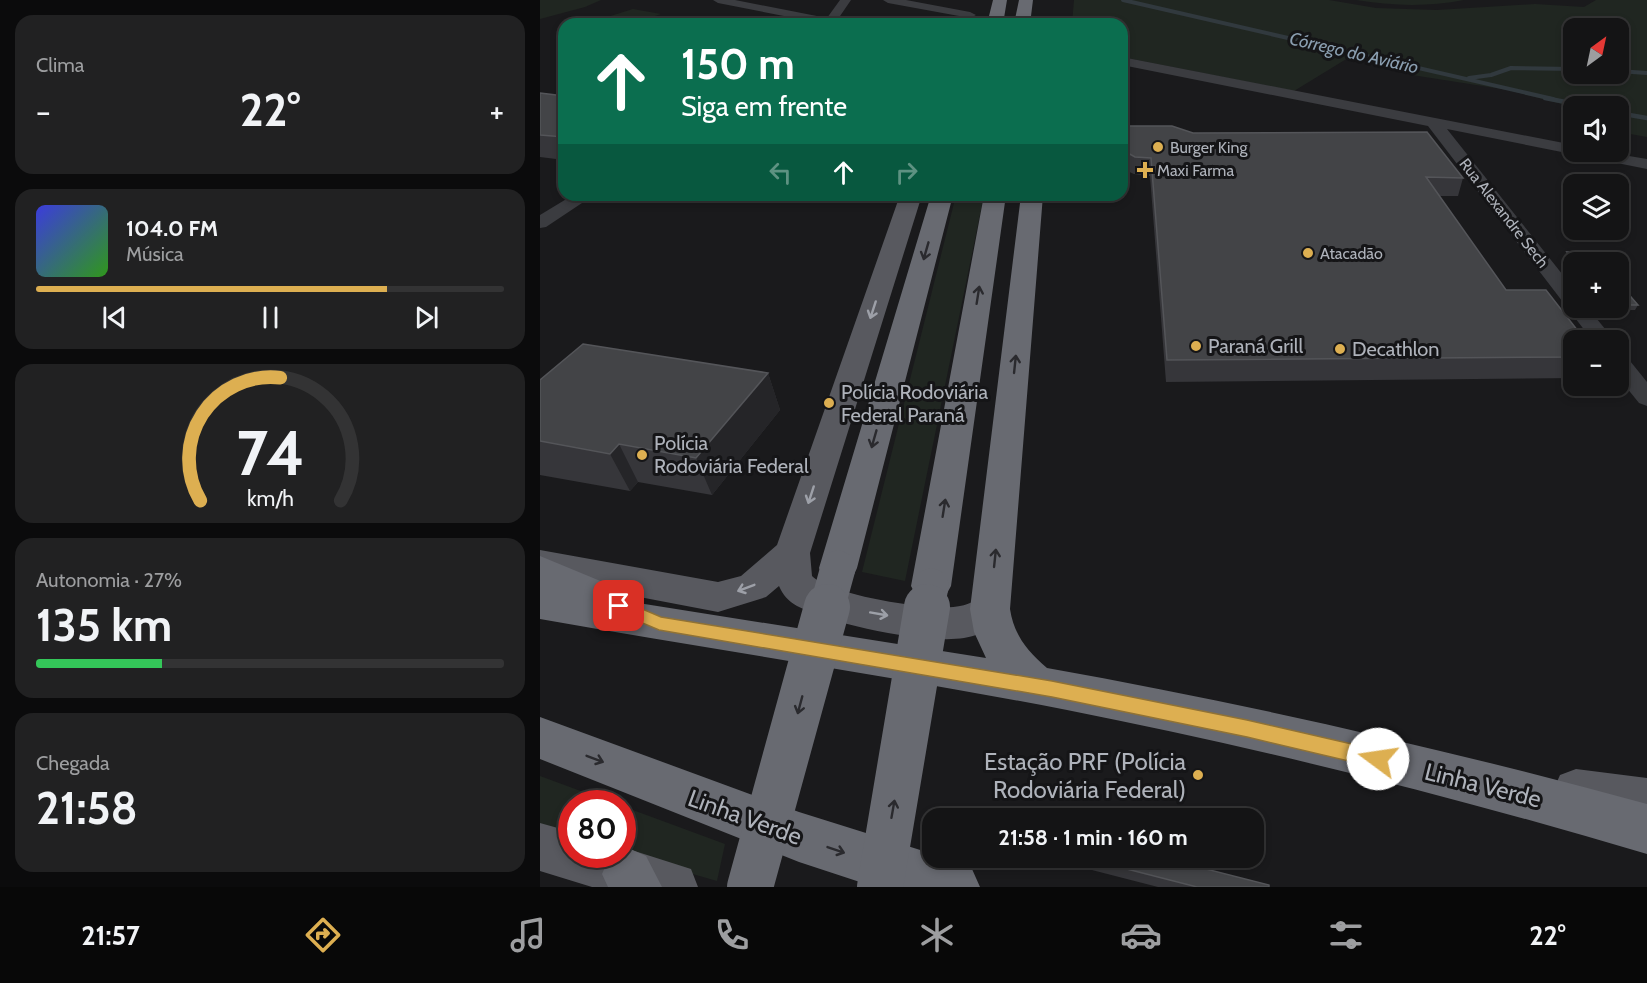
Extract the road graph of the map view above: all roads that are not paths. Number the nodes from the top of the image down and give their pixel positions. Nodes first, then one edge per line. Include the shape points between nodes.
1 (718, 0) edge
2 (846, 0) edge
3 (888, 0) edge
4 (974, 0) edge
5 (1000, 0) edge
6 (810, 18) edge
7 (833, 18) edge
8 (964, 18) edge
9 (968, 18) edge
10 (996, 18) edge
11 (1128, 62) edge
12 (1434, 123) junction
13 (1563, 148) edge
14 (1629, 161) edge
15 (1647, 164) edge
16 (573, 201) edge
17 (909, 201) edge
18 (940, 201) edge
19 (994, 201) edge
20 (1031, 201) edge
21 (546, 215) edge
22 (1563, 289) edge
23 (1585, 318) edge
24 (1595, 330) edge
25 (1629, 375) edge
26 (1647, 398) edge
27 (792, 553) junction
28 (540, 564) edge
29 (540, 571) edge
30 (540, 603) edge
31 (990, 609) junction
32 (659, 624) junction
33 (1035, 686) junction
34 (540, 738) edge
35 (1447, 775) junction
36 (1647, 800) edge
37 (1647, 829) edge
38 (540, 847) edge
39 (646, 882) edge
40 (750, 887) edge
41 (880, 887) edge
42 (954, 887) edge

1 - 6 street
2 - 7 street
3 - 8 street
4 - 9 street
5 - 10 highway
11 - 12 street
12 - 13 street
12 - 22 street, Rua Alexandre Sech
14 - 15 street
16 - 21 street
17 -> 27 main road
18 -> 40 highway, bridge
41 -> 19 highway, bridge
31 -> 20 highway
23 - 24 street
25 - 26 street
27 -> 28 main road via 753,587 718,597
27 -> 31 main road via 798,587 837,606 910,620 954,623 967,622
29 - 32 highway
30 - 32 highway, Linha Verde
31 - 33 highway via 992,626 1006,656
32 - 33 highway, Linha Verde
33 - 35 highway, Linha Verde
34 -> 42 highway, Linha Verde via 799,837
35 - 36 main road
35 - 37 highway, Linha Verde
38 - 39 main road

